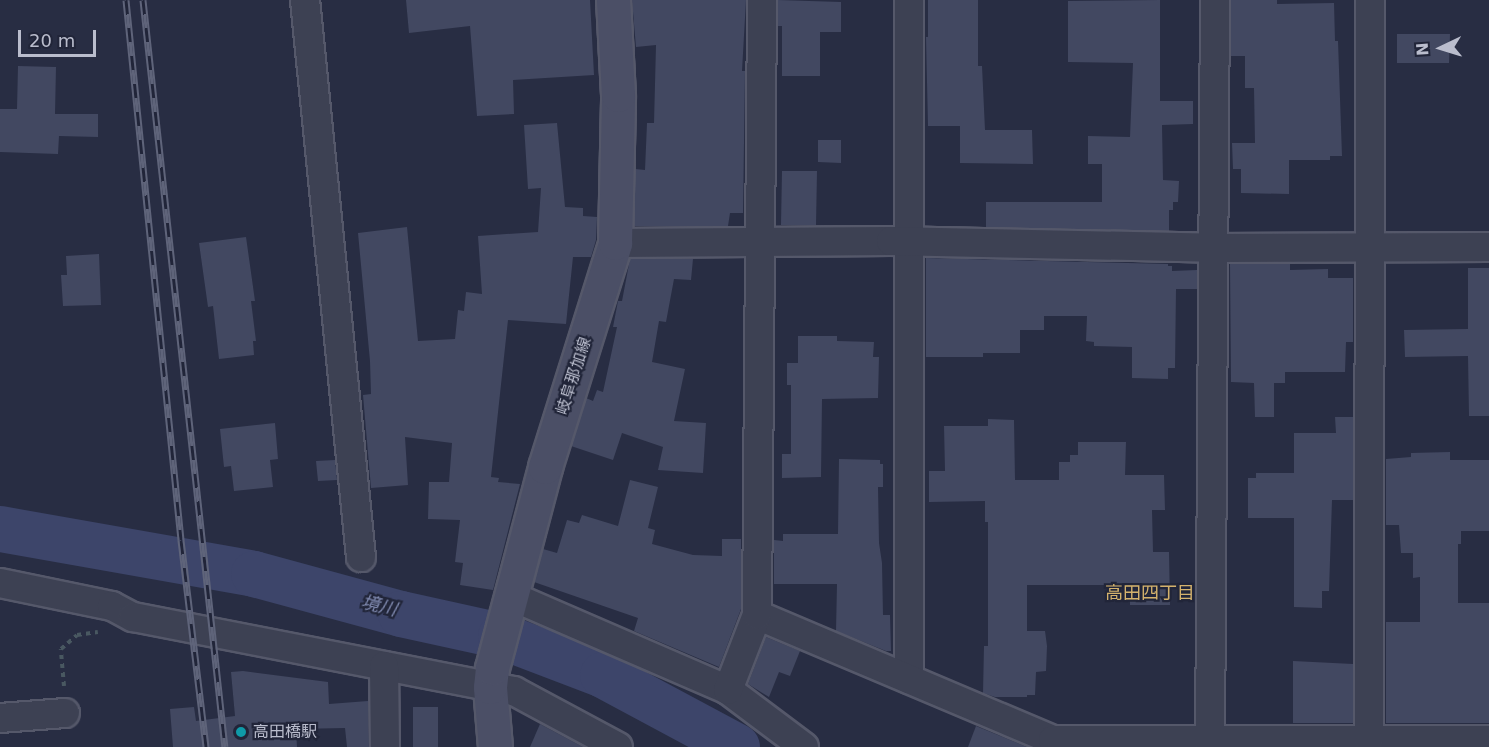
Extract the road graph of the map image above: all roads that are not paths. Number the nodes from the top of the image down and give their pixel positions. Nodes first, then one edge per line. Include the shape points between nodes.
1 (305, 0) edge
2 (613, 0) edge
3 (762, 0) edge
4 (909, 0) edge
5 (1215, 0) edge
6 (1370, 0) edge
7 (760, 242) junction
8 (615, 243) junction
9 (909, 243) junction
10 (1371, 247) junction
11 (1489, 247) edge
12 (1213, 248) junction
13 (361, 557) dead end
14 (0, 583) edge
15 (509, 603) junction
16 (757, 615) junction
17 (384, 666) junction
18 (491, 678) junction
19 (909, 679) junction
20 (728, 690) junction
21 (65, 713) road end
22 (0, 717) edge
23 (1369, 739) junction
24 (1489, 740) edge
25 (1210, 744) edge
26 (385, 747) edge
27 (495, 747) edge
28 (618, 747) edge
29 (804, 747) edge

1 - 13 street
2 - 8 main road, 岐阜那加線 via 618,95
3 - 7 street
4 - 9 street
5 - 12 street
6 - 10 street
7 - 8 street
7 - 9 street
7 - 16 street
8 - 15 main road, 岐阜那加線 via 545,467
9 - 12 street
9 - 19 street
10 - 11 street
10 - 12 street
10 - 23 street
12 - 25 street
14 - 17 street via 112,606 133,617
15 - 18 main road, 岐阜那加線
15 - 20 street
16 - 19 street
16 - 20 street
17 - 18 street
17 - 26 street
18 - 27 main road, 岐阜那加線
18 - 28 street
19 - 25 street via 1053,740
20 - 29 street
21 - 22 street
23 - 24 street
23 - 25 street

